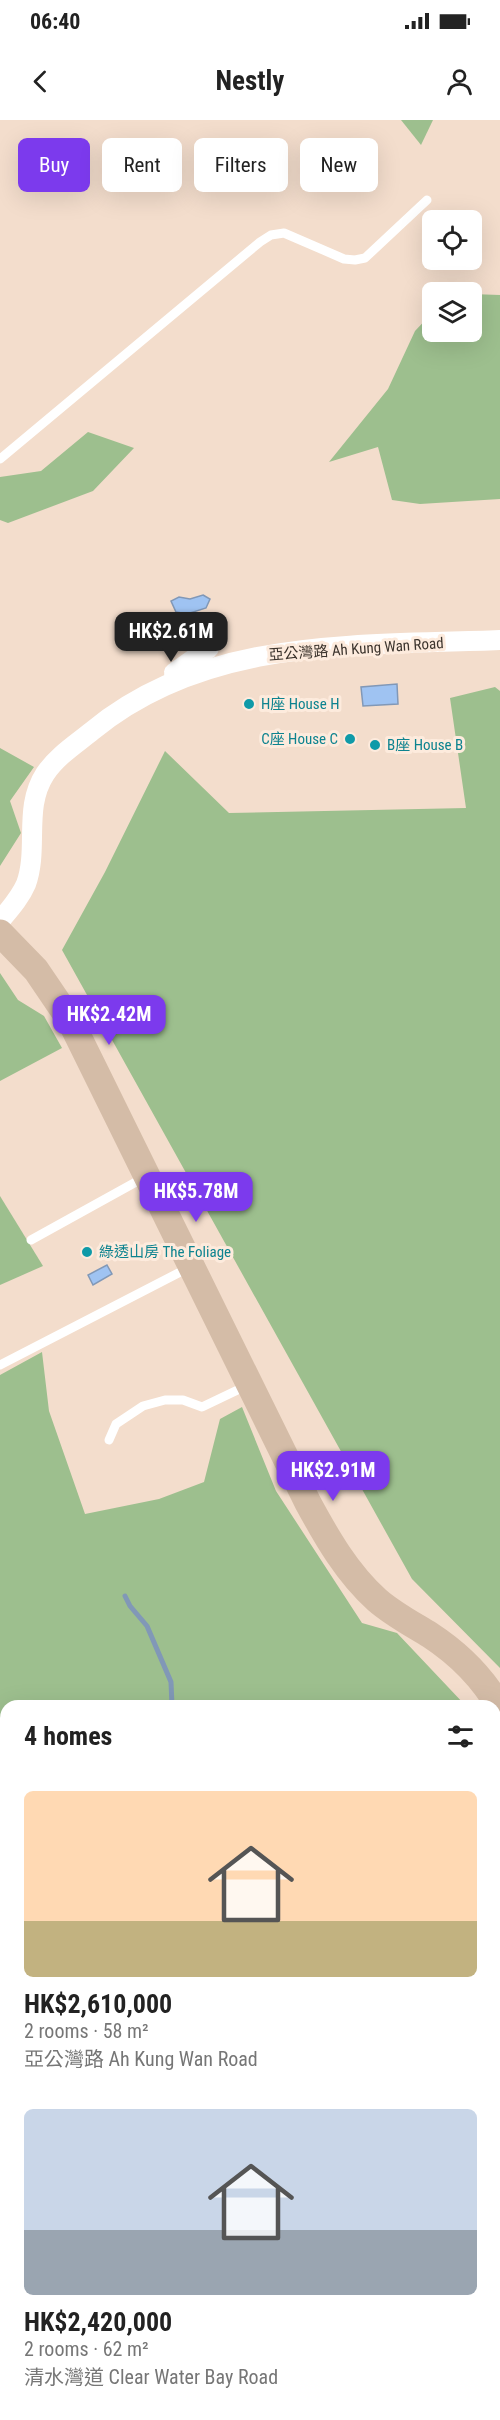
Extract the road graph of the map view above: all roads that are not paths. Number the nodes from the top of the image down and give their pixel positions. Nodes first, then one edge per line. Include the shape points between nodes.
1 (427, 200) dead end
2 (0, 459) edge
3 (500, 640) edge
4 (209, 648) dead end
5 (121, 709) junction
6 (0, 921) edge
7 (0, 933) edge
8 (147, 1175) junction
9 (31, 1240) dead end
10 (192, 1266) junction
11 (0, 1365) edge
12 (250, 1384) junction
13 (109, 1440) dead end
14 (495, 1700) edge

1 - 2 lane via 364,258 344,259 284,233 265,238
3 - 5 street, 亞公灣路 Ah Kung Wan Road via 340,647 252,656 187,676
4 - 5 street via 166,678 145,681 132,689
5 - 6 street, 亞公灣路 Ah Kung Wan Road via 66,752 42,780 33,804 26,883
7 - 8 main road via 25,957 58,1000
8 - 9 lane
8 - 10 main road
10 - 11 lane
10 - 12 main road
12 - 13 lane via 202,1407 183,1400 143,1406 116,1424
12 - 14 main road via 320,1526 349,1569 388,1609 455,1654

